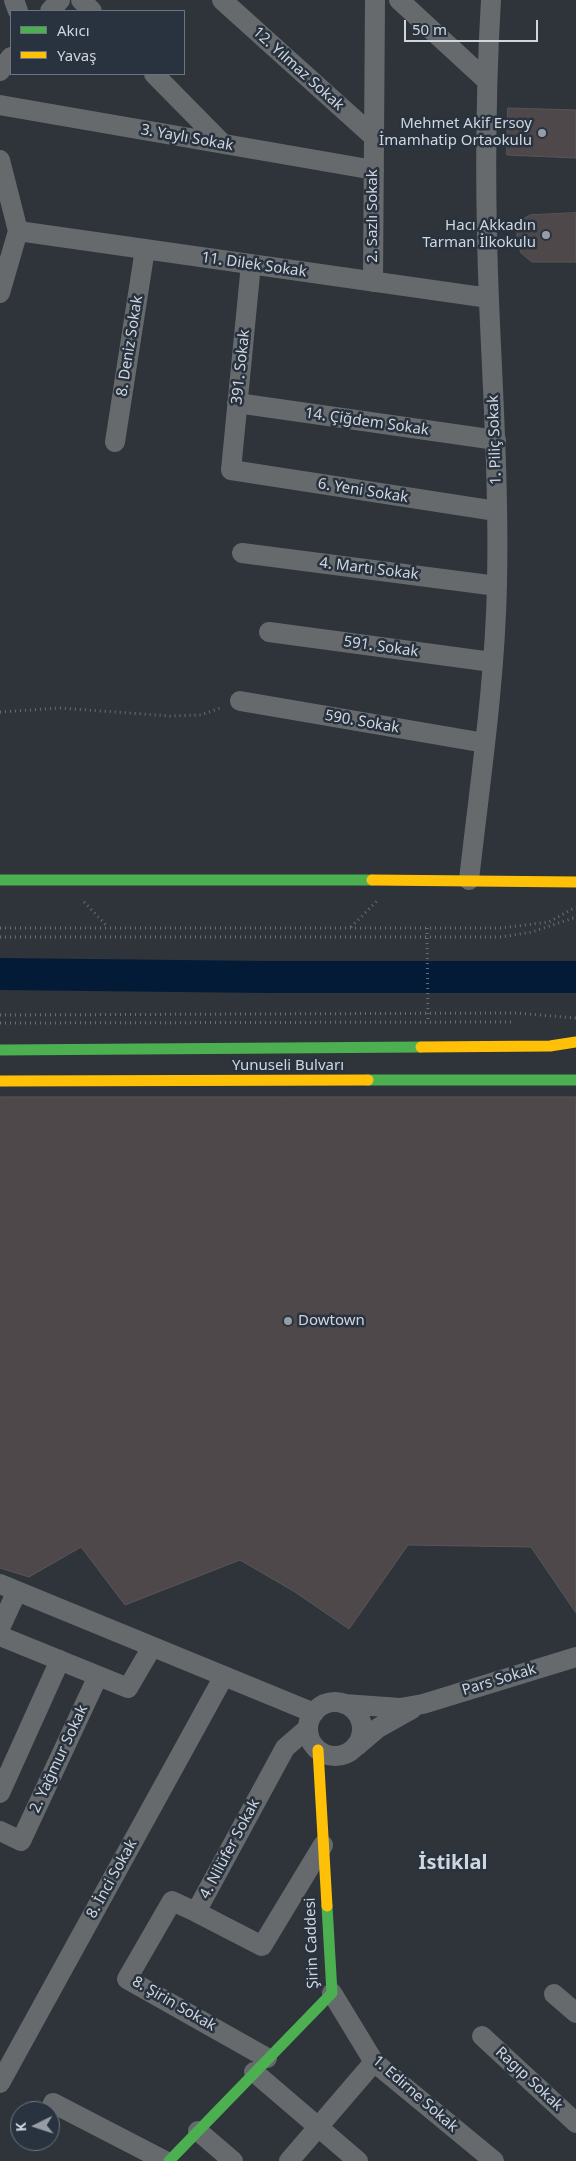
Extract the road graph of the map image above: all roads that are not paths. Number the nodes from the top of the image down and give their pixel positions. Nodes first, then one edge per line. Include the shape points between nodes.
1 (60, 0) edge
2 (81, 0) edge
3 (222, 0) edge
4 (375, 0) edge
5 (399, 0) edge
6 (491, 0) edge
7 (51, 10) edge
8 (91, 10) edge
9 (10, 58) edge
10 (0, 71) edge
11 (155, 75) edge
12 (486, 80) junction
13 (0, 104) edge
14 (374, 137) junction
15 (223, 144) junction
16 (0, 160) edge
17 (374, 170) junction
18 (18, 231) junction
19 (145, 249) junction
20 (251, 264) junction
21 (373, 282) junction
22 (0, 292) edge
23 (489, 298) junction
24 (238, 403) junction
25 (496, 440) junction
26 (115, 442) dead end
27 (230, 470) joint
28 (496, 511) junction
29 (242, 553) dead end
30 (497, 586) junction
31 (269, 632) dead end
32 (492, 662) junction
33 (240, 701) road end
34 (485, 743) junction
35 (0, 880) edge
36 (469, 880) junction
37 (576, 882) edge
38 (576, 1042) edge
39 (550, 1046) junction
40 (0, 1050) edge
41 (576, 1053) edge
42 (576, 1080) edge
43 (0, 1081) edge
44 (8, 1588) edge
45 (0, 1628) edge
46 (0, 1636) edge
47 (152, 1647) junction
48 (576, 1657) edge
49 (60, 1660) junction
50 (98, 1676) junction
51 (224, 1676) junction
52 (344, 1704) junction
53 (423, 1704) junction
54 (311, 1720) junction
55 (357, 1746) junction
56 (318, 1750) junction
57 (0, 1793) edge
58 (0, 1831) edge
59 (323, 1844) junction
60 (196, 1912) junction
61 (332, 1992) junction
62 (554, 1994) dead end
63 (576, 2013) edge
64 (482, 2036) dead end
65 (374, 2062) junction
66 (261, 2065) junction
67 (0, 2082) edge
68 (60, 2107) edge
69 (576, 2123) edge
70 (317, 2126) junction
71 (198, 2131) junction
72 (165, 2161) edge
73 (170, 2161) edge
74 (233, 2161) edge
75 (289, 2161) edge
76 (358, 2161) edge
77 (494, 2161) edge

1 - 7 street
2 - 8 street
3 - 14 street, 12. Yılmaz Sokak
4 - 14 street, 2. Sazlı Sokak
5 - 12 street
6 - 12 street, 1. Piliç Sokak
9 - 10 street
11 - 15 street
12 - 23 street, 1. Piliç Sokak
13 - 15 street, 3. Yaylı Sokak
14 - 17 street, 2. Sazlı Sokak
15 - 17 street, 3. Yaylı Sokak
16 - 18 street
17 - 21 street, 2. Sazlı Sokak
18 - 19 street, 11. Dilek Sokak
18 - 22 street
19 - 20 street, 11. Dilek Sokak
19 - 26 street, 8. Deniz Sokak
20 - 21 street, 11. Dilek Sokak
20 - 24 street, 391. Sokak
21 - 23 street, 11. Dilek Sokak
23 - 25 street, 1. Piliç Sokak
24 - 25 street, 14. Çiğdem Sokak
24 - 27 street, 391. Sokak
25 - 28 street, 1. Piliç Sokak
27 - 28 street, 6. Yeni Sokak
28 - 30 street, 1. Piliç Sokak
29 - 30 street, 4. Martı Sokak
30 - 32 street, 1. Piliç Sokak
31 - 32 street, 591. Sokak
32 - 34 street, 1. Piliç Sokak
33 - 34 street, 590. Sokak
34 - 36 street, 1. Piliç Sokak
35 - 36 main road
36 - 37 main road
38 - 39 main road
39 - 40 main road, Yunuseli Bulvarı
39 - 41 main road
42 - 43 main road, Yunuseli Bulvarı
44 - 45 street
44 - 47 street
46 - 49 street
47 - 50 street via 128,1688
47 - 51 street
48 - 53 street, Pars Sokak
49 - 50 street
49 - 57 street
50 - 58 street, 2. Yağmur Sokak via 21,1841
51 - 54 street
51 - 67 street, 8. İnci Sokak
52 - 53 street via 400,1708
52 - 54 street via 328,1703
52 - 55 street via 352,1708 361,1722 361,1738
53 - 55 street via 378,1728
54 - 56 street via 309,1737
54 - 60 street, 4. Nilüfer Sokak via 285,1748
55 - 56 street via 351,1752 334,1757
56 - 59 main road, Şirin Caddesi
59 - 60 street, 4. Nilüfer Sokak via 262,1946
59 - 61 main road, Şirin Caddesi
60 - 66 street, 8. Şirin Sokak via 172,1901 127,1979
61 - 65 street, 1. Edirne Sokak
61 - 66 main road, Şirin Caddesi
62 - 63 street
64 - 69 street, Ragıp Sokak
65 - 70 street
65 - 77 street, 1. Edirne Sokak
66 - 70 street
66 - 71 main road, Şirin Caddesi
68 - 72 street
70 - 75 street
70 - 76 street
71 - 73 main road, Şirin Caddesi
71 - 74 street

